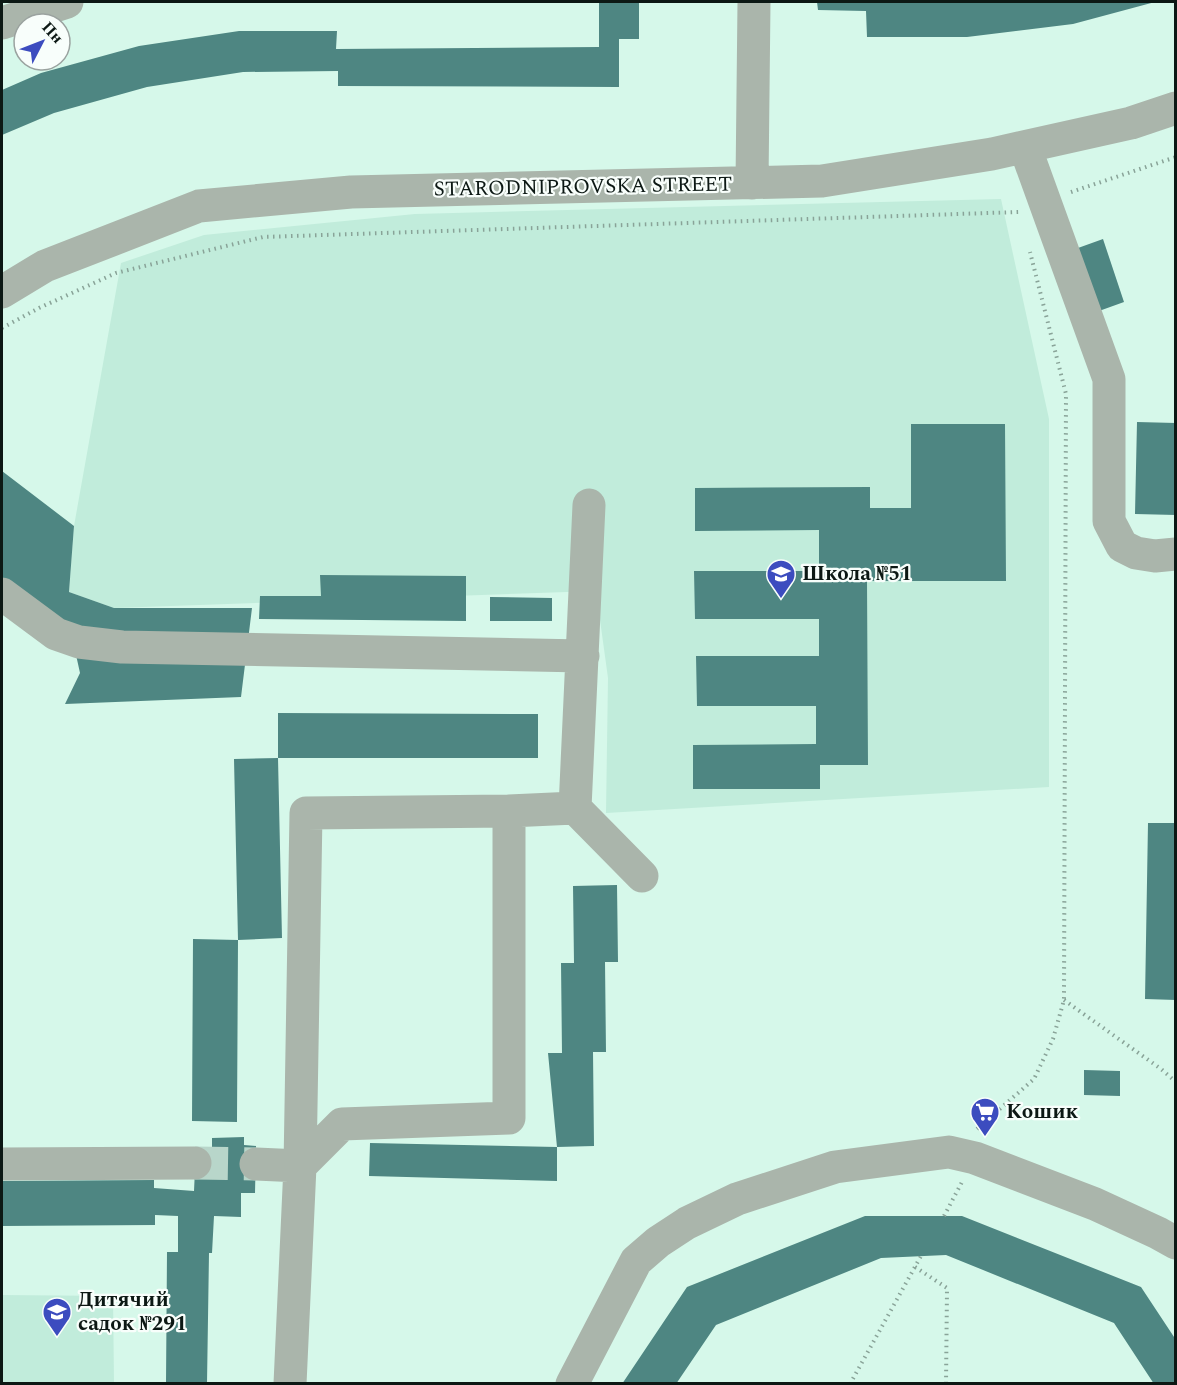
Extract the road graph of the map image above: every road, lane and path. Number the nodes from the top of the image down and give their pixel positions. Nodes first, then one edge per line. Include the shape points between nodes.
1 (67, 2) edge
2 (754, 2) edge
3 (2, 23) edge
4 (1176, 108) edge
5 (1025, 147) junction
6 (1176, 157) edge
7 (752, 183) junction
8 (1029, 212) junction
9 (1029, 246) dead end
10 (2, 292) edge
11 (2, 328) edge
12 (589, 505) dead end
13 (1176, 554) edge
14 (2, 594) edge
15 (583, 656) junction
16 (575, 808) junction
17 (509, 811) junction
18 (642, 876) dead end
19 (1065, 1000) junction
20 (1176, 1082) edge
21 (962, 1155) junction
22 (195, 1163) tunnel mouth
23 (2, 1164) edge
24 (256, 1164) tunnel mouth
25 (300, 1166) junction
26 (944, 1216) dead end
27 (1176, 1243) edge
28 (921, 1256) dead end
29 (915, 1268) junction
30 (290, 1383) edge
31 (572, 1383) edge
32 (850, 1383) edge
33 (946, 1383) edge

1 - 3 street
2 - 7 street
4 - 5 street, STARODNIPROVSKA STREET via 1131,123
5 - 7 street, STARODNIPROVSKA STREET via 822,181
5 - 8 street
6 - 8 path
7 - 10 street, STARODNIPROVSKA STREET via 351,192 199,207 45,267
8 - 11 path via 263,237 116,273
8 - 13 street via 1109,378 1109,521 1122,546 1136,553
9 - 19 path via 1066,394
12 - 15 street
14 - 15 street via 56,634 79,642 122,647
15 - 16 street
16 - 17 street
16 - 18 street
17 - 25 street via 508,1118 342,1124
17 - 25 street via 306,813
19 - 20 path
19 - 21 path via 1053,1039 1034,1079
21 - 26 path
21 - 27 street via 1095,1204
21 - 31 street via 835,1167 737,1199 687,1223 636,1261
22 - 23 street
24 - 25 street
25 - 30 street
28 - 29 path
29 - 32 path
29 - 33 path via 947,1288

